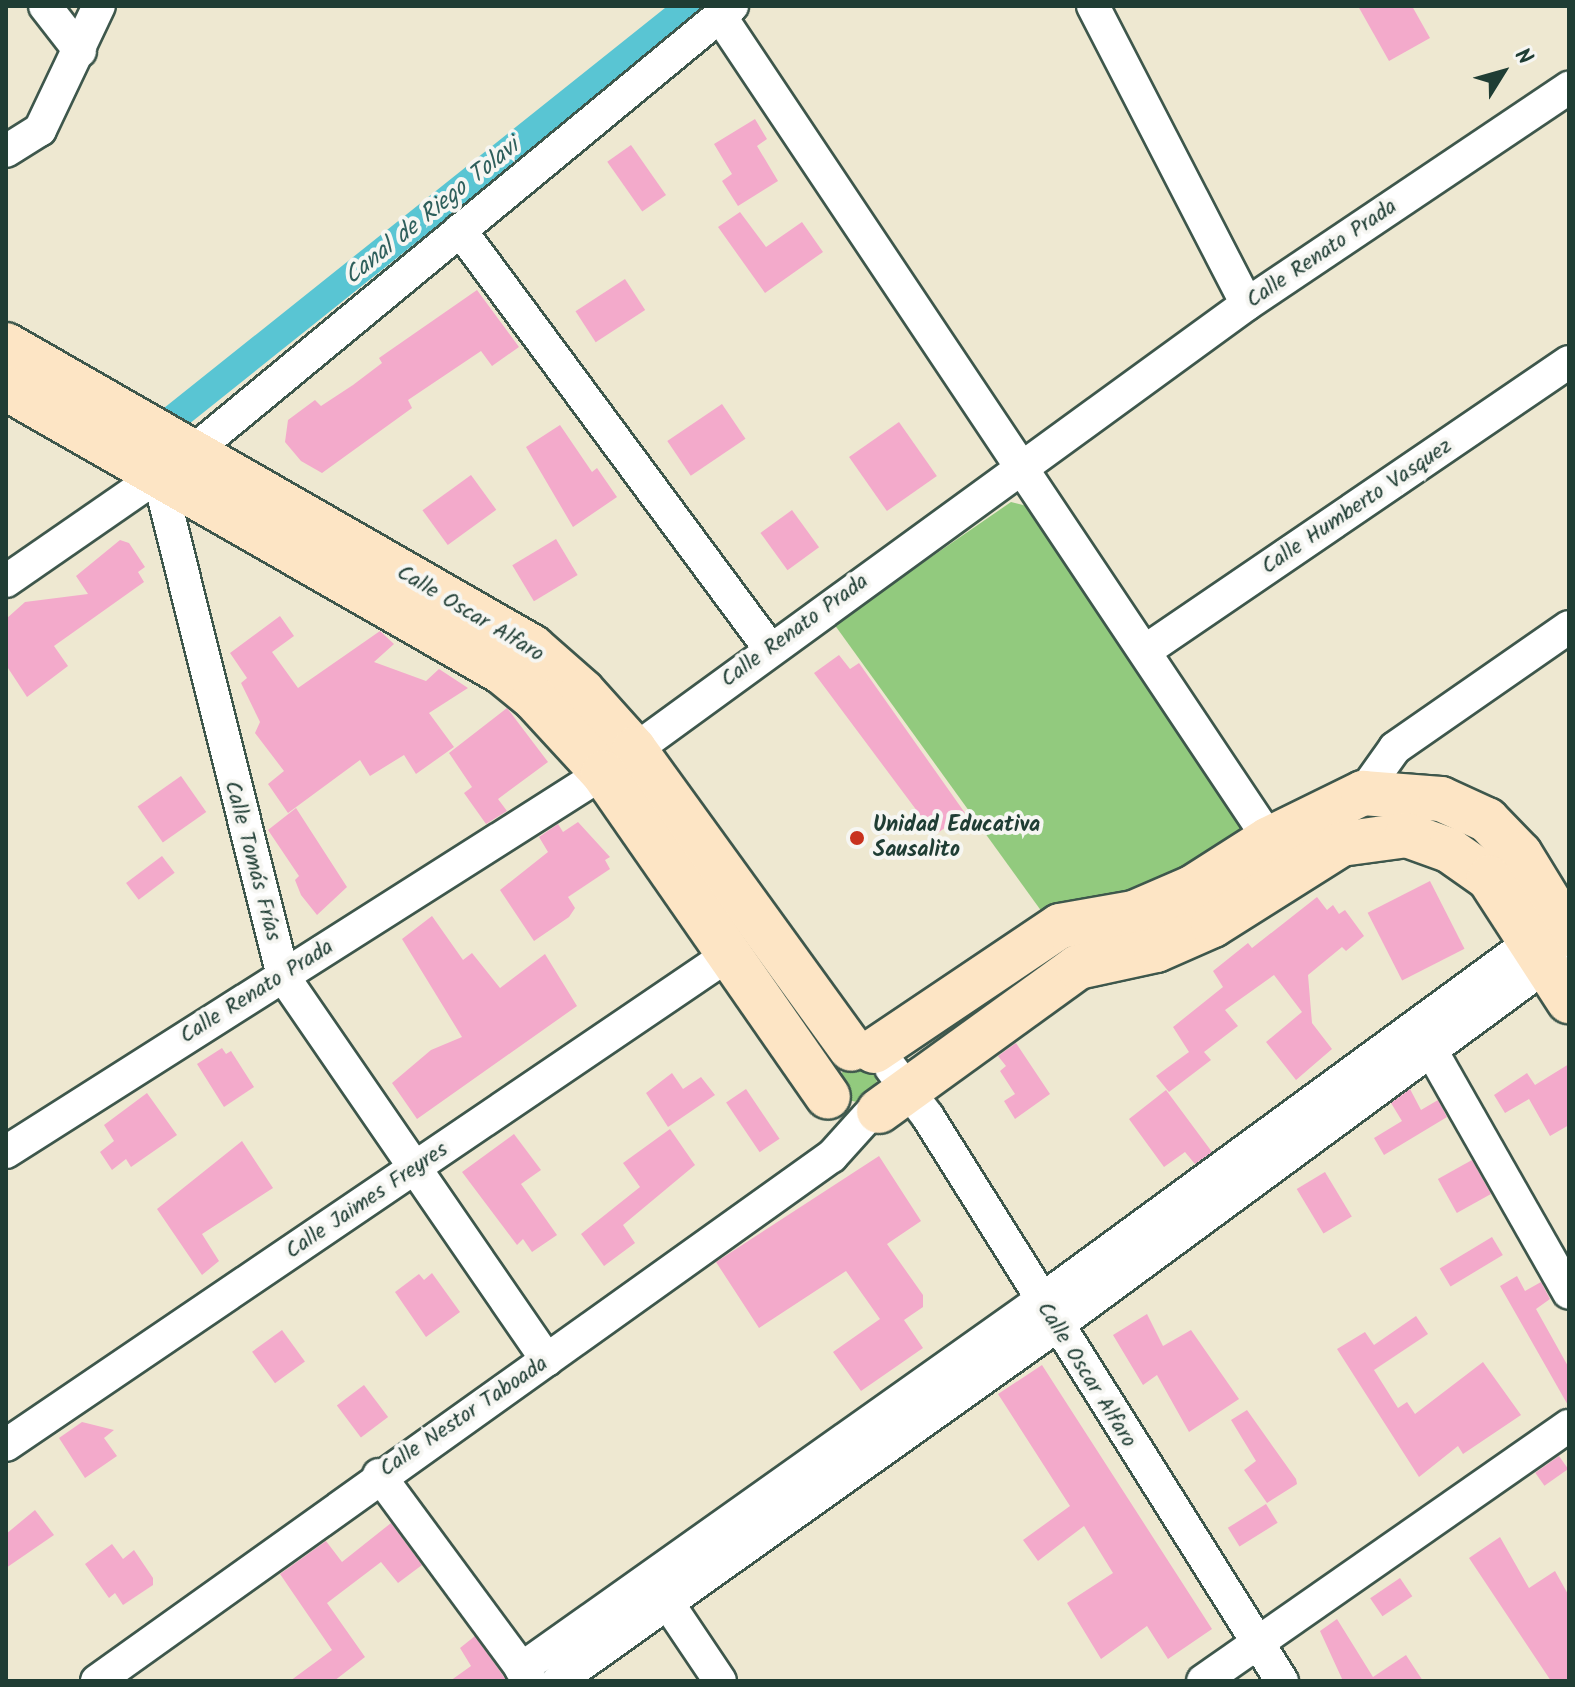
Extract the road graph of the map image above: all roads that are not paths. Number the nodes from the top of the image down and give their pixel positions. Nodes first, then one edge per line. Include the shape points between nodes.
1 (45, 6) edge
2 (99, 6) edge
3 (1093, 6) edge
4 (726, 11) edge
5 (80, 51) junction
6 (1569, 88) edge
7 (6, 151) edge
8 (460, 230) junction
9 (1247, 304) junction
10 (6, 345) edge
11 (1569, 362) edge
12 (6, 388) edge
13 (175, 466) junction
14 (1023, 469) junction
15 (6, 581) edge
16 (1569, 627) edge
17 (770, 649) junction
18 (1145, 651) junction
19 (618, 761) junction
20 (1363, 793) junction
21 (1269, 839) junction
22 (1559, 946) edge
23 (728, 955) junction
24 (283, 976) junction
25 (1431, 1050) junction
26 (867, 1087) junction
27 (6, 1152) edge
28 (412, 1171) junction
29 (1569, 1293) edge
30 (1047, 1314) junction
31 (547, 1360) junction
32 (1569, 1426) edge
33 (6, 1445) edge
34 (379, 1475) junction
35 (667, 1602) junction
36 (1257, 1641) junction
37 (526, 1675) edge
38 (97, 1681) edge
39 (558, 1681) edge
40 (720, 1681) edge
41 (1203, 1681) edge
42 (1282, 1681) edge

1 - 5 street
2 - 5 street
3 - 9 street
4 - 8 street
4 - 14 street
5 - 7 street via 40,130
6 - 9 street, Calle Renato Prada
8 - 13 street
8 - 17 street
9 - 14 street, Calle Renato Prada
10 - 13 main road, Calle Oscar Alfaro
11 - 18 street, Calle Humberto Vasquez
12 - 13 main road, Calle Oscar Alfaro
13 - 15 street
13 - 19 main road, Calle Oscar Alfaro via 502,672
13 - 24 street, Calle Tomás Frías
14 - 17 street, Calle Renato Prada
14 - 18 street
16 - 20 street via 1395,748
17 - 19 street, Calle Renato Prada
18 - 21 street
19 - 23 main road, Calle Oscar Alfaro
19 - 24 street, Calle Renato Prada
19 - 26 main road, Calle Oscar Alfaro
20 - 21 main road
20 - 22 main road via 1441,799 1487,820 1520,854
21 - 26 main road via 1192,888 1134,913 1060,926
22 - 25 street
22 - 26 main road via 1489,878 1449,850 1407,835 1341,844 1213,925 1156,950 1078,967
22 - 30 street
23 - 26 main road, Calle Oscar Alfaro
23 - 28 street, Calle Jaimes Freyres
24 - 27 street, Calle Renato Prada
24 - 28 street, Calle Tomás Frías
25 - 29 street
25 - 30 street
26 - 30 street, Calle Oscar Alfaro
26 - 31 street, Calle Nestor Taboada via 838,1134 832,1156
28 - 31 street, Calle Tomás Frías
28 - 33 street, Calle Jaimes Freyres
30 - 35 street
30 - 36 street, Calle Oscar Alfaro
30 - 37 street
31 - 34 street, Calle Nestor Taboada
32 - 36 street
34 - 37 street
34 - 38 street, Calle Nestor Taboada
35 - 39 street
35 - 40 street
36 - 41 street
36 - 42 street, Calle Oscar Alfaro

